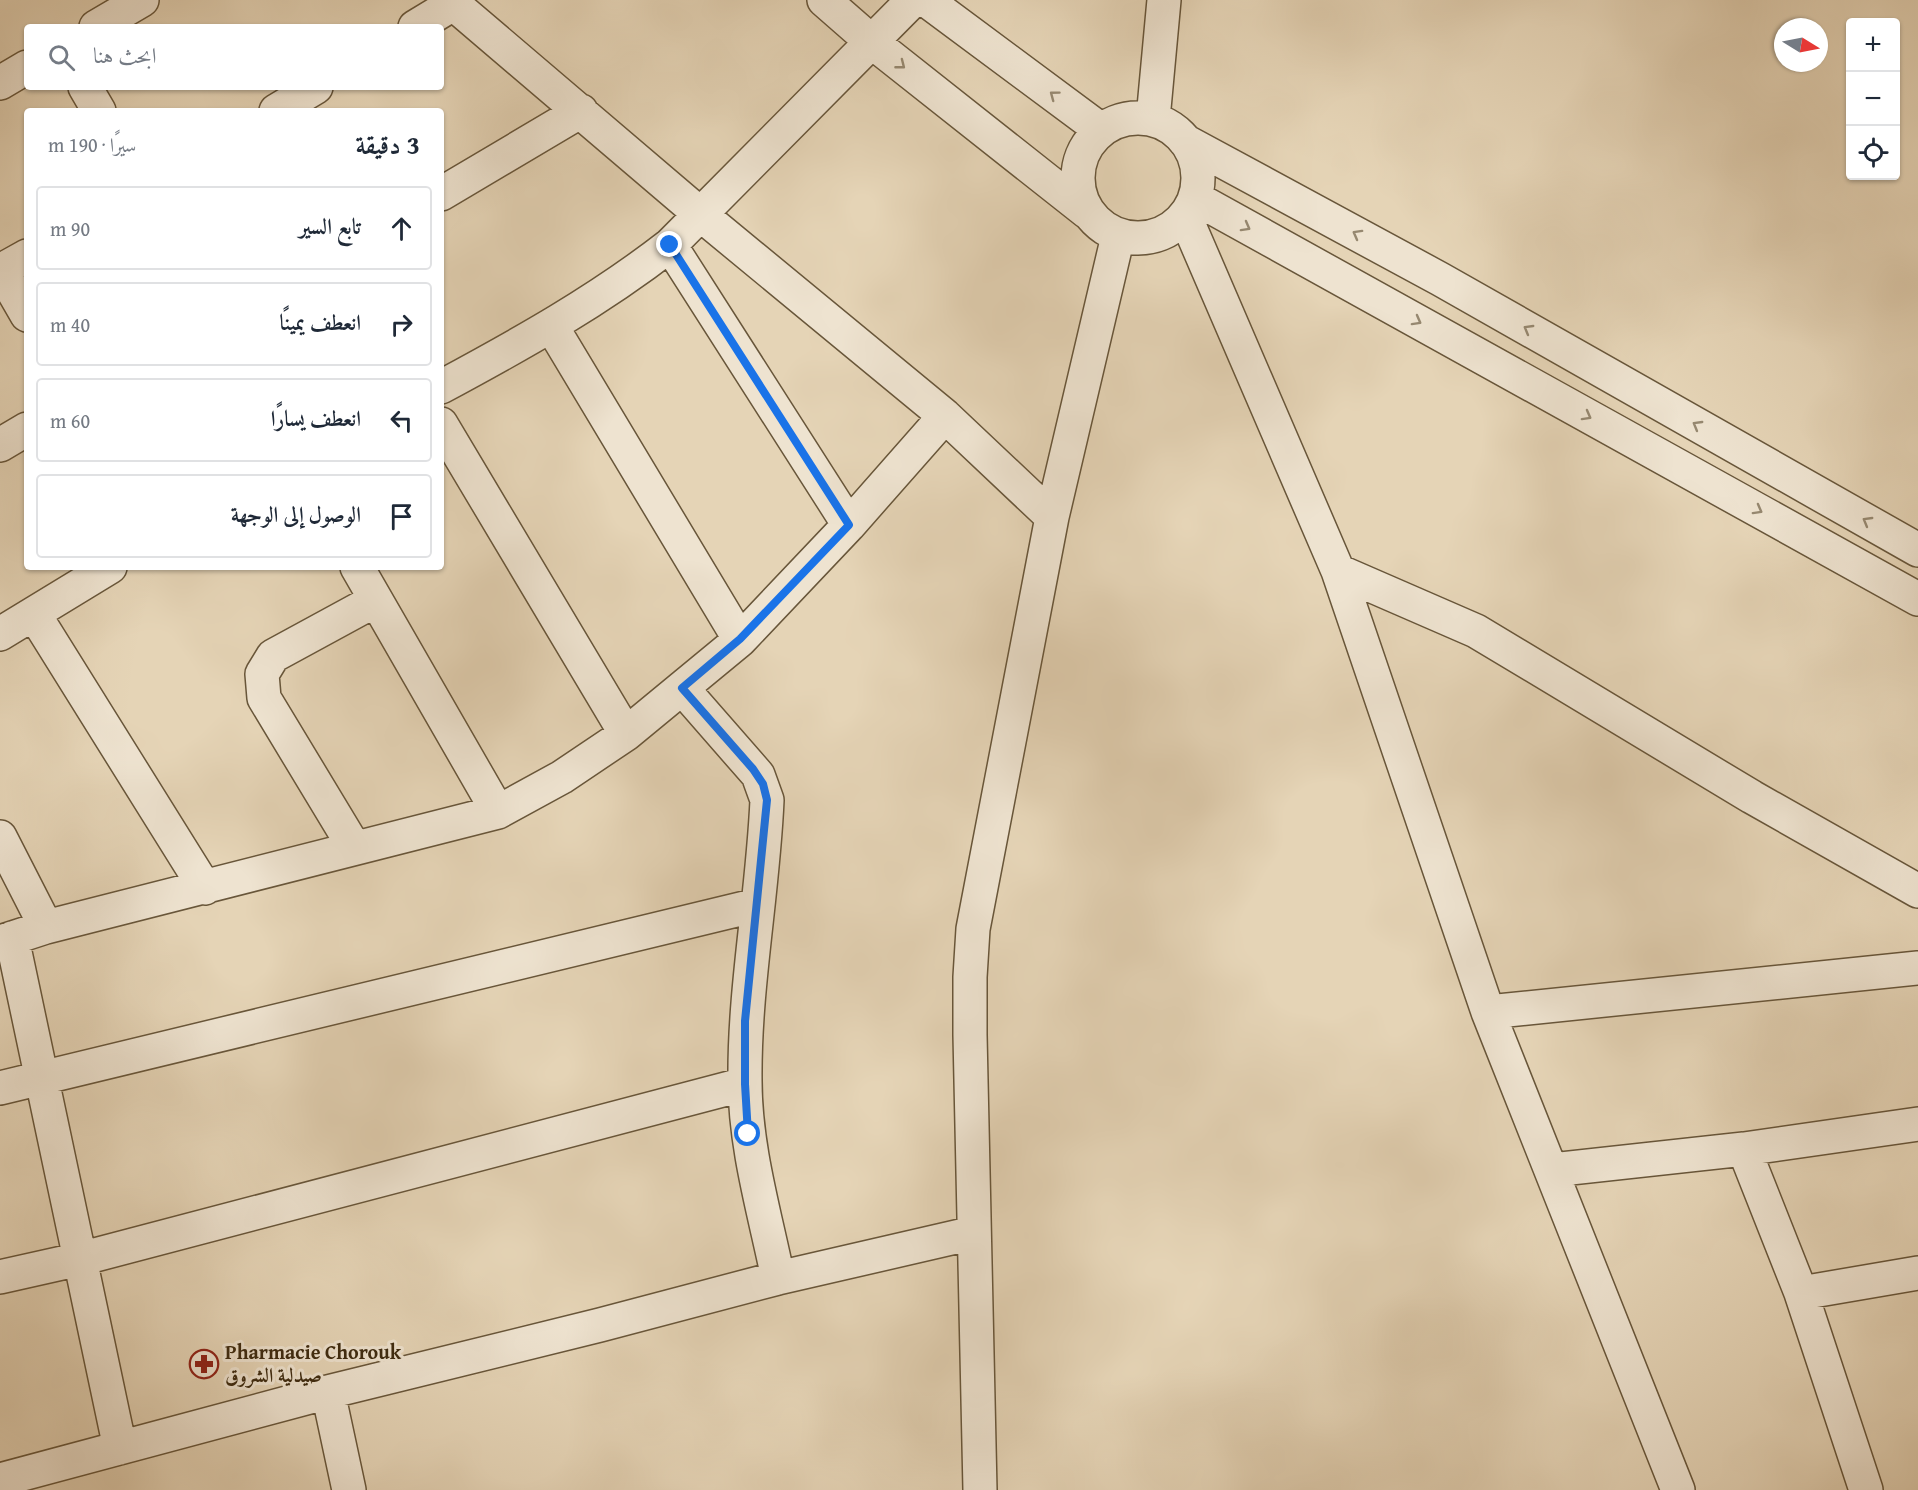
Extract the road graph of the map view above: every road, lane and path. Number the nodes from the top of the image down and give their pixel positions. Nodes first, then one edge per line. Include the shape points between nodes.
1 (142, 0) edge
2 (824, 0) edge
3 (913, 0) edge
4 (926, 0) edge
5 (1164, 0) edge
6 (451, 2) edge
7 (101, 24) edge
8 (419, 24) edge
9 (872, 42) junction
10 (24, 69) edge
11 (0, 82) edge
12 (87, 90) edge
13 (311, 90) edge
14 (97, 108) edge
15 (281, 108) edge
16 (581, 111) junction
17 (1153, 119) junction
18 (1101, 130) junction
19 (1185, 141) junction
20 (444, 192) edge
21 (1190, 207) junction
22 (1087, 212) junction
23 (700, 214) junction
24 (1118, 236) junction
25 (670, 245) junction
26 (9, 266) edge
27 (24, 307) edge
28 (552, 327) junction
29 (444, 385) edge
30 (945, 416) junction
31 (444, 429) edge
32 (24, 431) edge
33 (0, 445) edge
34 (1052, 517) junction
35 (849, 525) junction
36 (1918, 550) edge
37 (105, 570) edge
38 (359, 570) edge
39 (1338, 571) junction
40 (1918, 599) edge
41 (375, 600) junction
42 (34, 614) junction
43 (0, 634) edge
44 (740, 639) junction
45 (682, 688) junction
46 (626, 734) junction
47 (498, 812) junction
48 (0, 837) edge
49 (354, 847) junction
50 (205, 888) junction
51 (1918, 891) edge
52 (757, 905) junction
53 (46, 927) junction
54 (6, 940) edge
55 (1918, 968) edge
56 (1488, 1012) junction
57 (42, 1076) junction
58 (745, 1084) junction
59 (0, 1088) edge
60 (1918, 1124) edge
61 (1744, 1149) junction
62 (1552, 1170) junction
63 (973, 1233) junction
64 (80, 1259) junction
65 (1918, 1273) edge
66 (0, 1277) edge
67 (778, 1278) junction
68 (1801, 1293) junction
69 (328, 1392) junction
70 (120, 1448) junction
71 (0, 1480) edge
72 (349, 1490) edge
73 (980, 1490) edge
74 (1678, 1490) edge
75 (1866, 1490) edge

1 - 7 street
2 - 9 street
3 - 9 street
18 -> 4 street
5 - 17 street
6 - 8 street
6 - 16 street
9 -> 22 street
9 - 23 street
10 - 11 street
12 - 14 street
13 - 15 street
16 - 20 street
16 - 23 street
17 - 18 street via 1126,119
17 - 19 street via 1171,127
18 - 22 street via 1086,147 1078,169 1078,192
19 - 21 street via 1195,159 1198,178
36 -> 19 street via 1440,279
21 - 24 street via 1166,232 1142,239
21 - 39 street
21 -> 40 street
22 - 24 street
23 - 25 street
23 - 30 street
24 - 34 street
25 - 28 street
25 - 35 street
26 - 27 street
28 - 29 street
28 - 44 street
30 - 34 street
30 - 35 street
31 - 46 street
32 - 33 street
34 - 63 street via 973,929
35 - 44 street
37 - 42 street
38 - 41 street
39 - 51 street via 1476,631 1752,797
39 - 56 street
41 - 47 street
41 - 49 street via 273,656 262,674 264,698
42 - 43 street
42 - 50 street
44 - 45 street
45 - 46 street
45 - 52 street via 753,769 765,790
46 - 47 street via 562,777
47 - 49 street
48 - 53 street
49 - 50 street
50 - 53 street
52 - 57 street
52 - 58 street via 745,1021
53 - 54 street
54 - 57 street
55 - 56 street
56 - 62 street
57 - 59 street
57 - 64 street
58 - 64 street
58 - 67 street via 748,1134
60 - 61 street
61 - 62 street
61 - 68 street
62 - 74 street
63 - 67 street
63 - 73 street
64 - 66 street
64 - 70 street
65 - 68 street
67 - 69 street
68 - 75 street
69 - 70 street
69 - 72 street
70 - 71 street

